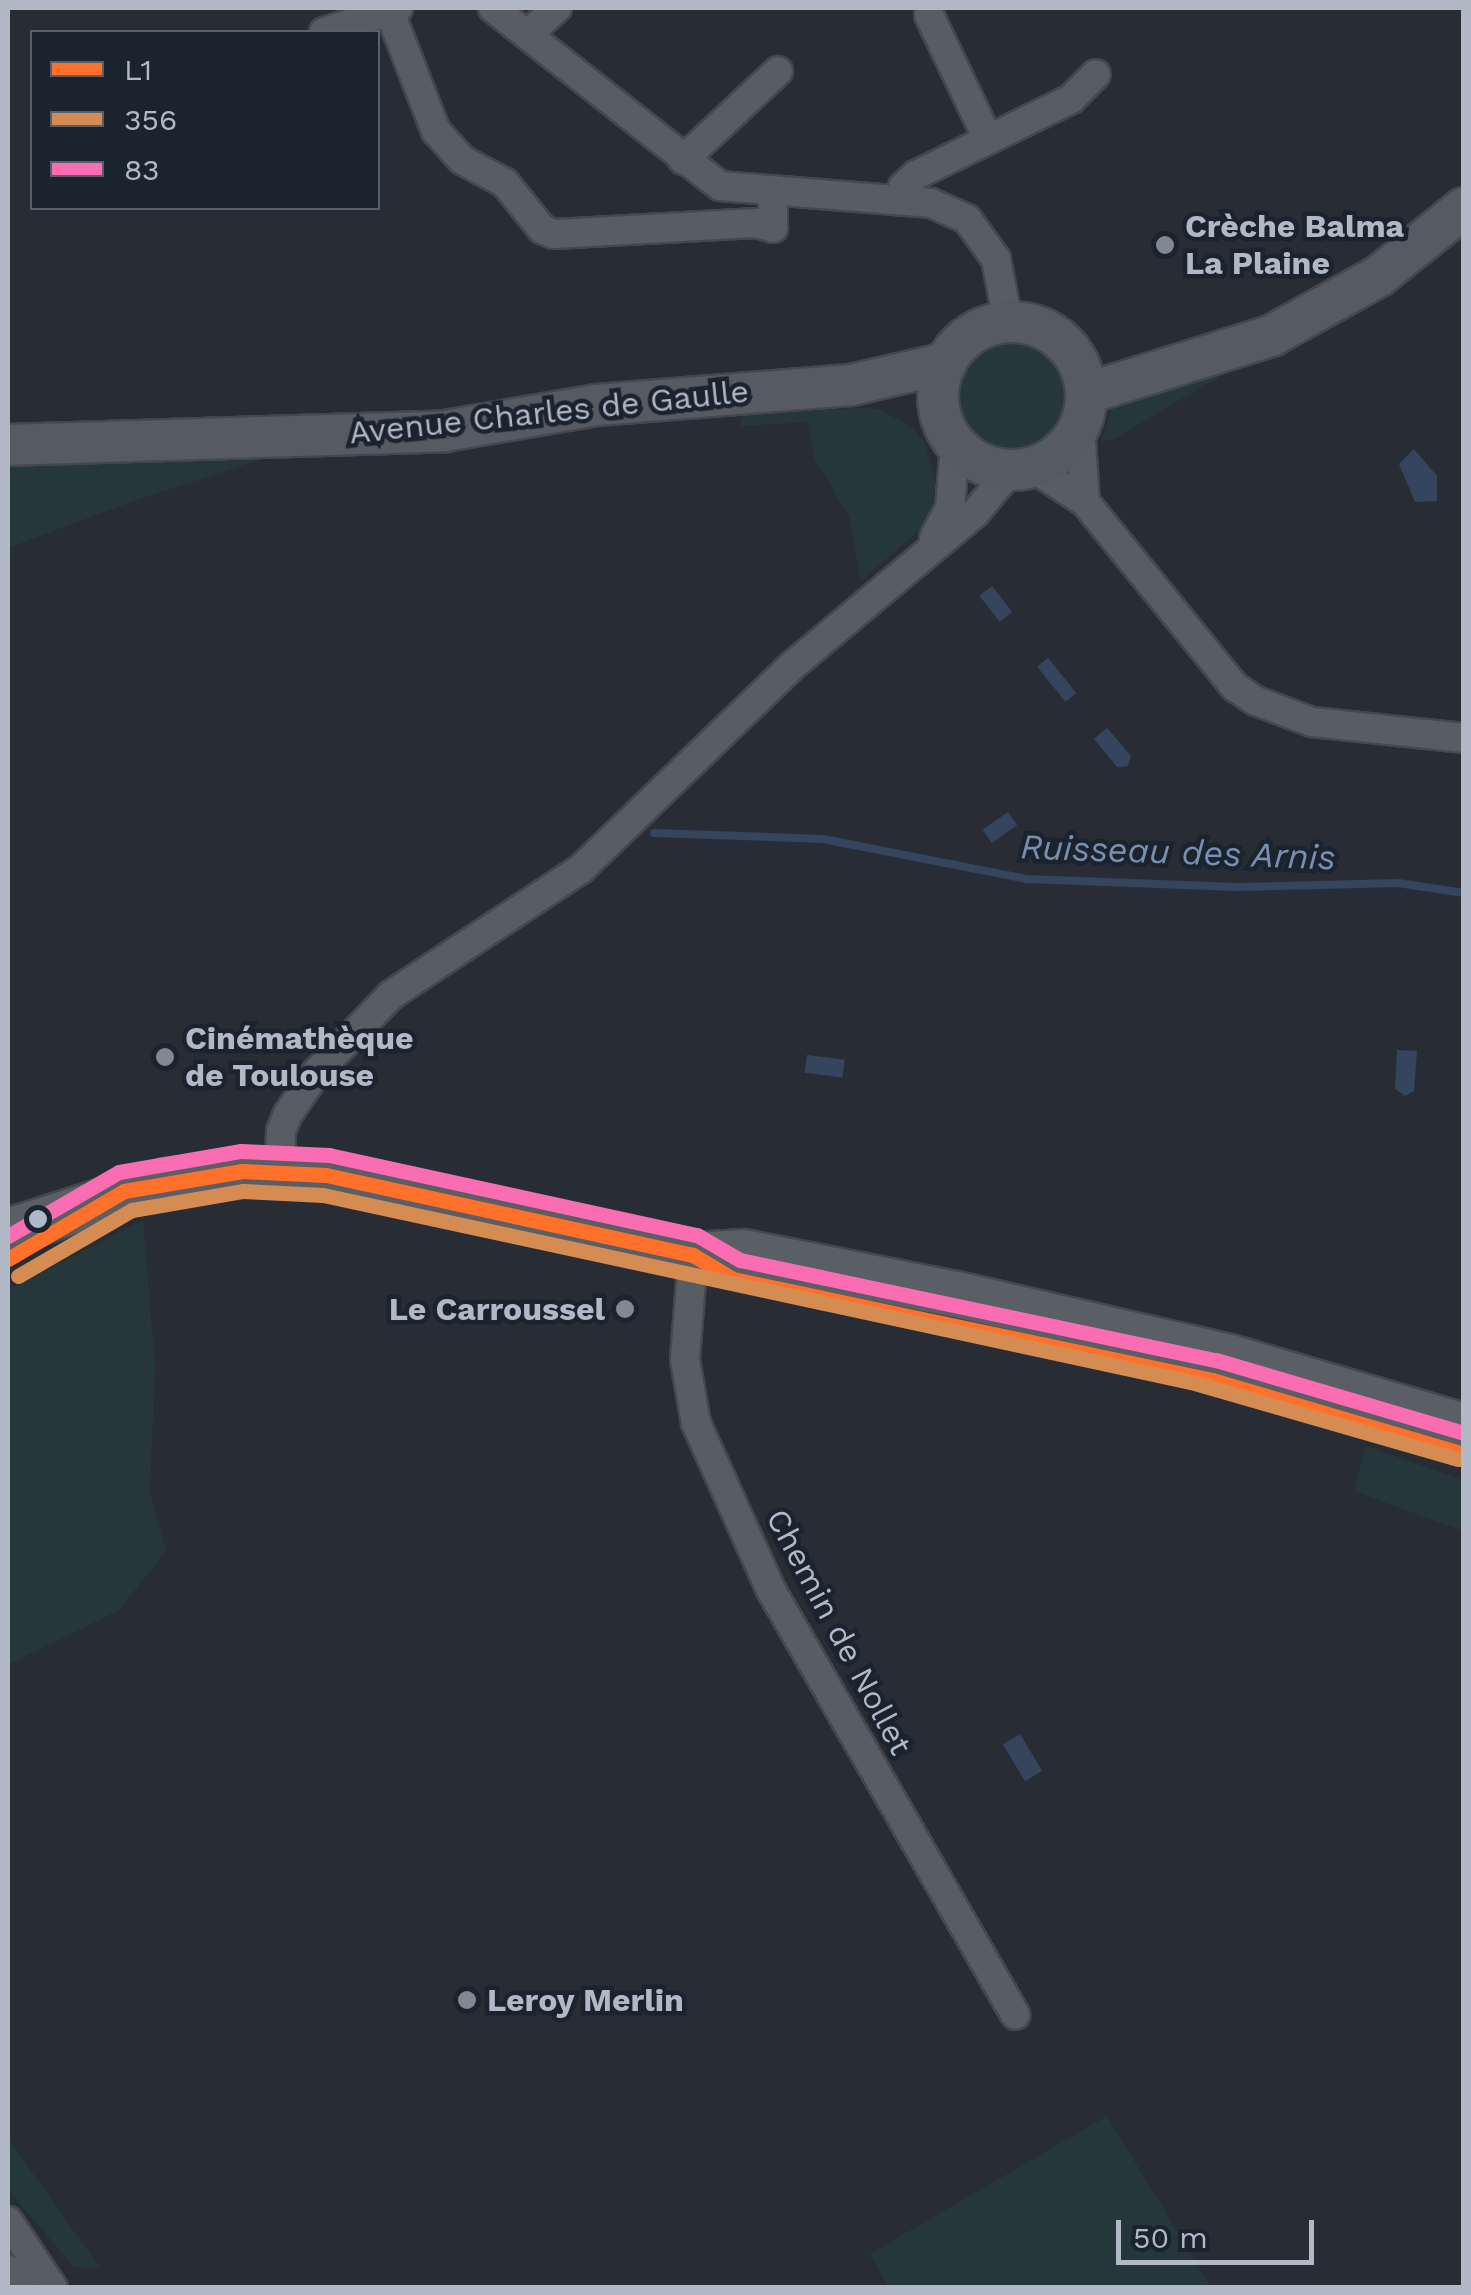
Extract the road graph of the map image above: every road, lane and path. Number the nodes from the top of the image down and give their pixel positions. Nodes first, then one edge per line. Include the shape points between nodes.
1 (493, 8) edge
2 (558, 8) edge
3 (394, 9) edge
4 (929, 16) dead end
5 (330, 30) edge
6 (529, 33) junction
7 (778, 71) dead end
8 (1096, 74) dead end
9 (988, 139) junction
10 (683, 160) junction
11 (773, 194) junction
12 (901, 201) junction
13 (1464, 206) edge
14 (1008, 322) junction
15 (946, 364) junction
16 (851, 384) junction
17 (1081, 392) junction
18 (947, 429) junction
19 (8, 445) edge
20 (1021, 469) junction
21 (1085, 502) junction
22 (928, 549) junction
23 (1464, 738) edge
24 (280, 1171) junction
25 (124, 1191) junction
26 (8, 1231) edge
27 (693, 1255) junction
28 (8, 1259) edge
29 (1464, 1426) edge
30 (1464, 1454) edge
31 (1014, 2016) dead end
32 (8, 2221) edge
33 (8, 2270) edge
34 (20, 2288) edge
35 (53, 2288) edge

1 - 6 street
2 - 6 street
3 - 5 street
3 - 11 street via 436,131 462,160 505,184 542,229 554,234 758,223 774,228
4 - 9 street
6 - 10 street
7 - 10 street
8 - 9 street via 1072,99
9 - 12 street via 916,175 903,187
10 - 11 street via 720,186
11 - 12 street
12 - 14 street via 950,210 983,234 996,259
13 - 17 street via 1379,276 1271,336
14 - 15 street via 973,333
14 - 17 street via 1046,330
15 - 16 street, Avenue Charles de Gaulle
15 - 18 street
16 - 18 street, Avenue Charles de Gaulle
16 - 19 street, Avenue Charles de Gaulle via 635,401 417,433
17 - 20 street via 1056,456
17 - 21 street
18 - 20 street via 976,462
18 - 22 street via 950,508
20 - 21 street
20 - 22 street
21 - 23 street via 1235,687 1256,701 1312,722
22 - 24 street via 792,666 581,870 391,995 353,1031 288,1114
24 - 25 main road via 200,1174
24 - 27 main road
25 - 26 main road
25 - 28 main road
27 - 29 main road via 771,1256 956,1294 1283,1372
27 - 30 main road via 733,1279 1212,1380
27 - 31 street, Chemin de Nollet via 685,1360 696,1423 771,1590
32 - 35 street
33 - 34 street

